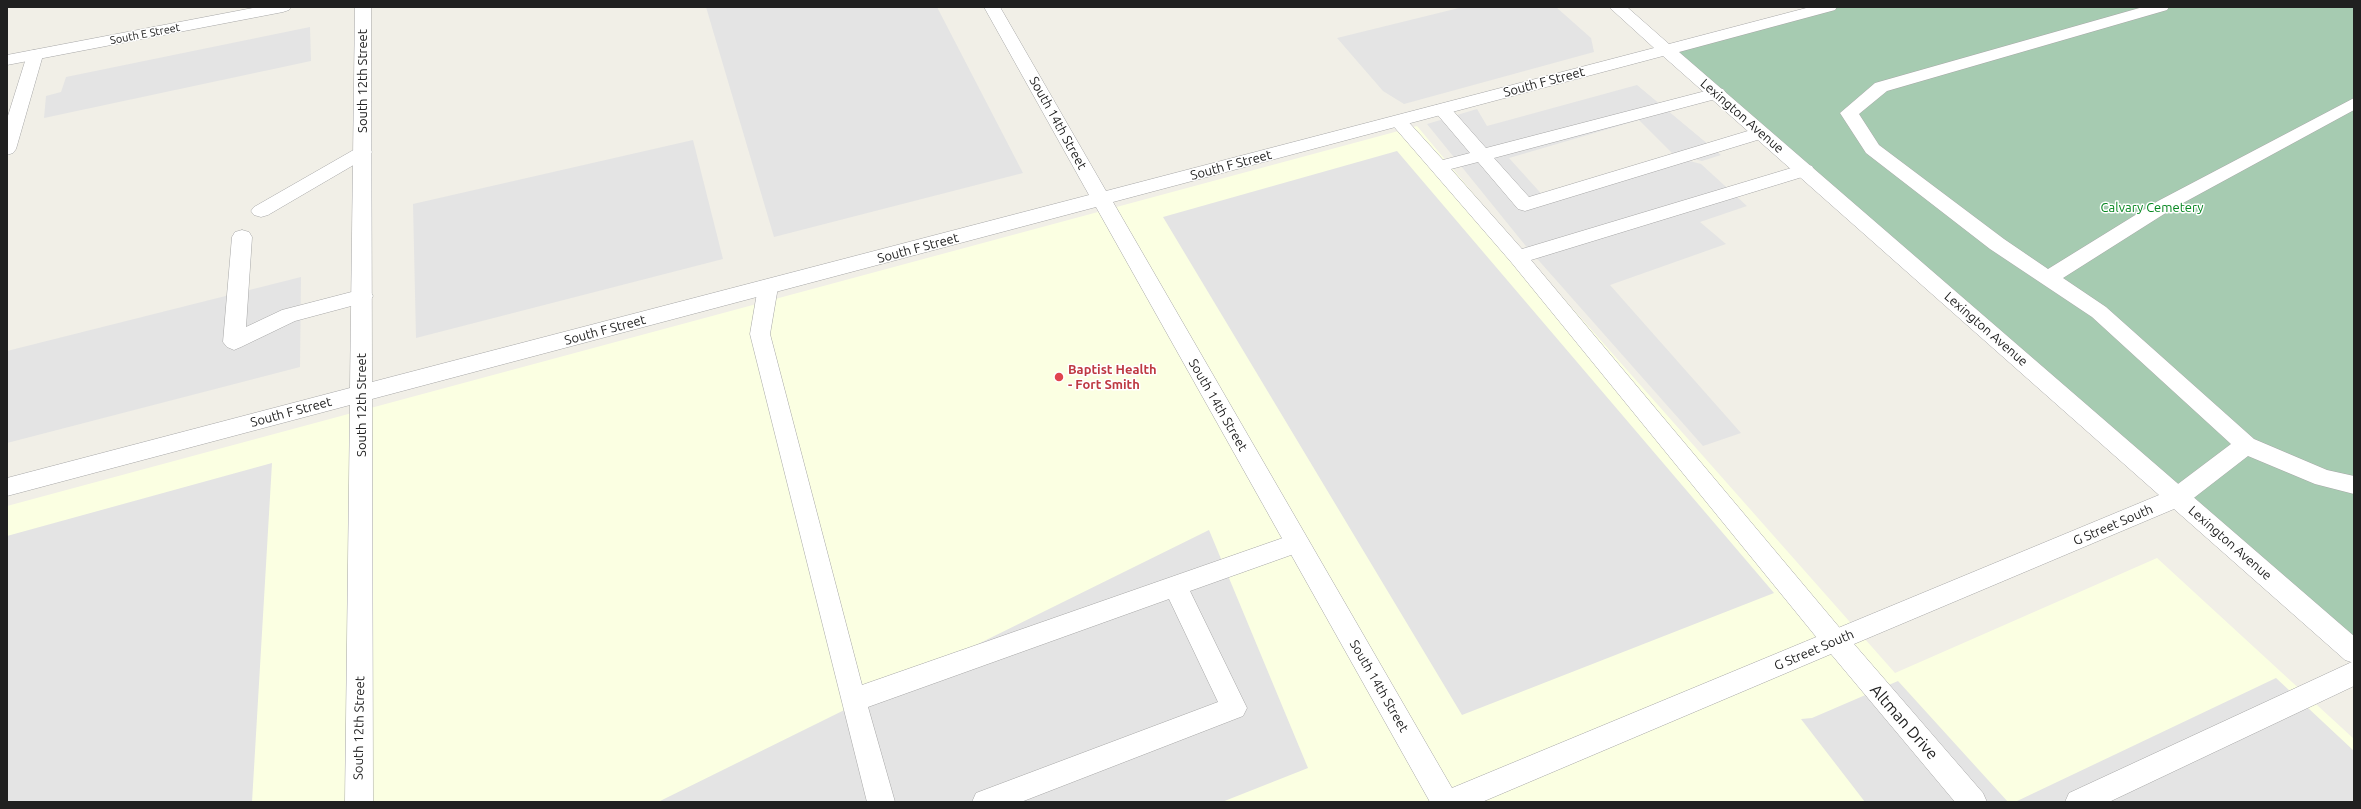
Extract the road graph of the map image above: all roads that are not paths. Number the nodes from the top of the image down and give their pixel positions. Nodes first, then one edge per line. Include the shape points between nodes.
1 (283, 7) edge
2 (363, 7) edge
3 (992, 7) edge
4 (1617, 7) edge
5 (1829, 7) edge
6 (2161, 7) edge
7 (1666, 50) junction
8 (35, 55) junction
9 (7, 60) edge
10 (1717, 93) junction
11 (2354, 103) edge
12 (1442, 109) junction
13 (1398, 121) junction
14 (1762, 133) junction
15 (7, 150) edge
16 (363, 152) junction
17 (1482, 156) junction
18 (1438, 167) junction
19 (1805, 170) junction
20 (1101, 200) junction
21 (261, 211) dead end
22 (242, 237) dead end
23 (1518, 257) junction
24 (2048, 278) junction
25 (768, 287) junction
26 (363, 296) junction
27 (362, 393) junction
28 (2246, 445) junction
29 (2354, 485) edge
30 (7, 487) edge
31 (2178, 497) junction
32 (1297, 543) junction
33 (1175, 586) junction
34 (1835, 641) junction
35 (2354, 652) edge
36 (2354, 673) edge
37 (853, 700) junction
38 (358, 802) edge
39 (881, 802) edge
40 (986, 802) edge
41 (1445, 802) edge
42 (1450, 802) edge
43 (1973, 802) edge
44 (2079, 802) edge

1 - 8 street, South E Street
2 - 16 street, South 12th Street
3 - 20 street, South 14th Street
4 - 7 street, Lexington Avenue
5 - 7 street, South F Street
6 - 24 street via 1881,87 1850,113 1872,149 1997,244
7 - 10 street, Lexington Avenue
7 - 12 street, South F Street
8 - 9 street, South E Street
8 - 15 street
10 - 14 street, Lexington Avenue
10 - 17 street
11 - 24 street via 2165,205
12 - 13 street, South F Street
12 - 17 street
13 - 18 street, Altman Drive
13 - 20 street, South F Street
14 - 17 street via 1525,205
14 - 19 street, Lexington Avenue
16 - 21 street
16 - 26 street, South 12th Street
17 - 18 street
18 - 23 street, Altman Drive
19 - 23 street
19 - 31 street, Lexington Avenue
20 - 25 street, South F Street
20 - 32 street, South 14th Street
22 - 26 street via 234,342 289,316
23 - 34 street, Altman Drive
24 - 28 street via 2099,312
25 - 27 street, South F Street
25 - 37 street via 760,334
26 - 27 street, South 12th Street
27 - 30 street, South F Street
27 - 38 street, South 12th Street
28 - 29 street via 2323,478
28 - 31 street, G Street South
31 - 34 street, G Street South
31 - 35 street, Lexington Avenue
32 - 33 street
32 - 41 street, South 14th Street
33 - 37 street
33 - 40 street via 1234,708
34 - 42 street, G Street South
34 - 43 street, Altman Drive
36 - 44 street
37 - 39 street

